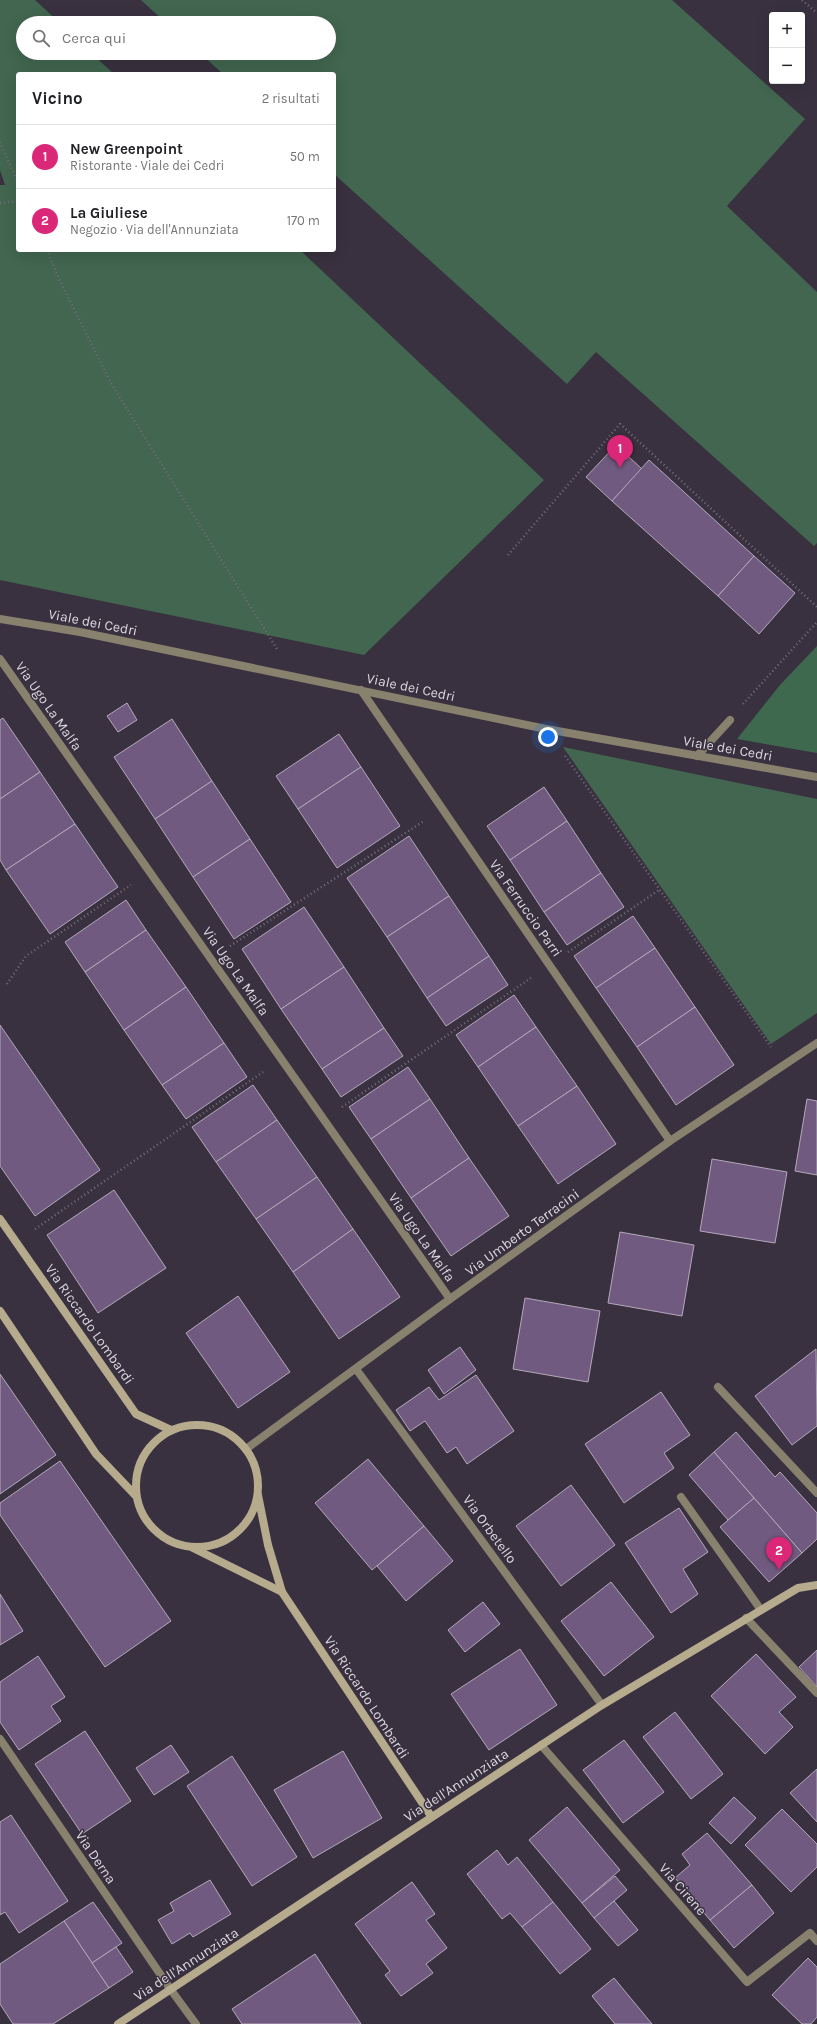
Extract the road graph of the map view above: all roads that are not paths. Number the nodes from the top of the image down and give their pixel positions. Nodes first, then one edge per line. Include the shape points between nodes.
1 (0, 619) edge
2 (0, 659) edge
3 (360, 690) junction
4 (730, 720) road end
5 (697, 756) junction
6 (817, 777) edge
7 (817, 1042) edge
8 (670, 1141) junction
9 (0, 1219) edge
10 (450, 1299) junction
11 (0, 1311) edge
12 (356, 1369) junction
13 (718, 1387) dead end
14 (171, 1430) junction
15 (246, 1449) junction
16 (258, 1492) junction
17 (817, 1493) edge
18 (136, 1496) junction
19 (681, 1497) dead end
20 (192, 1547) junction
21 (817, 1585) edge
22 (282, 1592) junction
23 (761, 1610) junction
24 (746, 1618) junction
25 (817, 1694) edge
26 (602, 1705) junction
27 (0, 1739) edge
28 (541, 1745) junction
29 (431, 1816) junction
30 (817, 1941) edge
31 (171, 1990) junction
32 (118, 2024) edge
33 (196, 2024) edge

1 - 3 street, Viale dei Cedri via 80,632
2 - 10 street, Via Ugo La Malfa
3 - 5 street, Viale dei Cedri via 546,729
3 - 8 street, Via Ferruccio Parri
4 - 5 street
5 - 6 street, Viale dei Cedri
7 - 8 street, Via Umberto Terracini
8 - 10 street, Via Umberto Terracini
9 - 14 street, Via Riccardo Lombardi via 136,1414
10 - 12 street, Via Umberto Terracini
11 - 18 street, Via Riccardo Lombardi via 96,1454
12 - 15 street, Via Umberto Terracini
12 - 26 street, Via Orbetello
13 - 17 street
14 - 15 street, Via Riccardo Lombardi via 191,1424 212,1426 231,1435
14 - 18 street, Via Riccardo Lombardi via 154,1441 142,1457 136,1476
15 - 16 street, Via Riccardo Lombardi via 258,1477
16 - 20 street, Via Riccardo Lombardi via 253,1511 243,1527 228,1539 210,1546
16 - 22 street, Via Riccardo Lombardi via 268,1545
18 - 20 street, Via Riccardo Lombardi via 142,1515 155,1531 172,1542
19 - 23 street
20 - 22 street, Via Riccardo Lombardi
21 - 23 street, Via dell'Annunziata via 798,1588
22 - 29 street, Via Riccardo Lombardi
23 - 24 street, Via dell'Annunziata
24 - 25 street
24 - 26 street, Via dell'Annunziata
26 - 28 street, Via dell'Annunziata
27 - 31 street, Via Derna
28 - 29 street, Via dell'Annunziata
28 - 30 street, Via Cirene via 747,1982 810,1933
29 - 31 street, Via dell'Annunziata
31 - 32 street, Via dell'Annunziata
31 - 33 street, Via Derna

